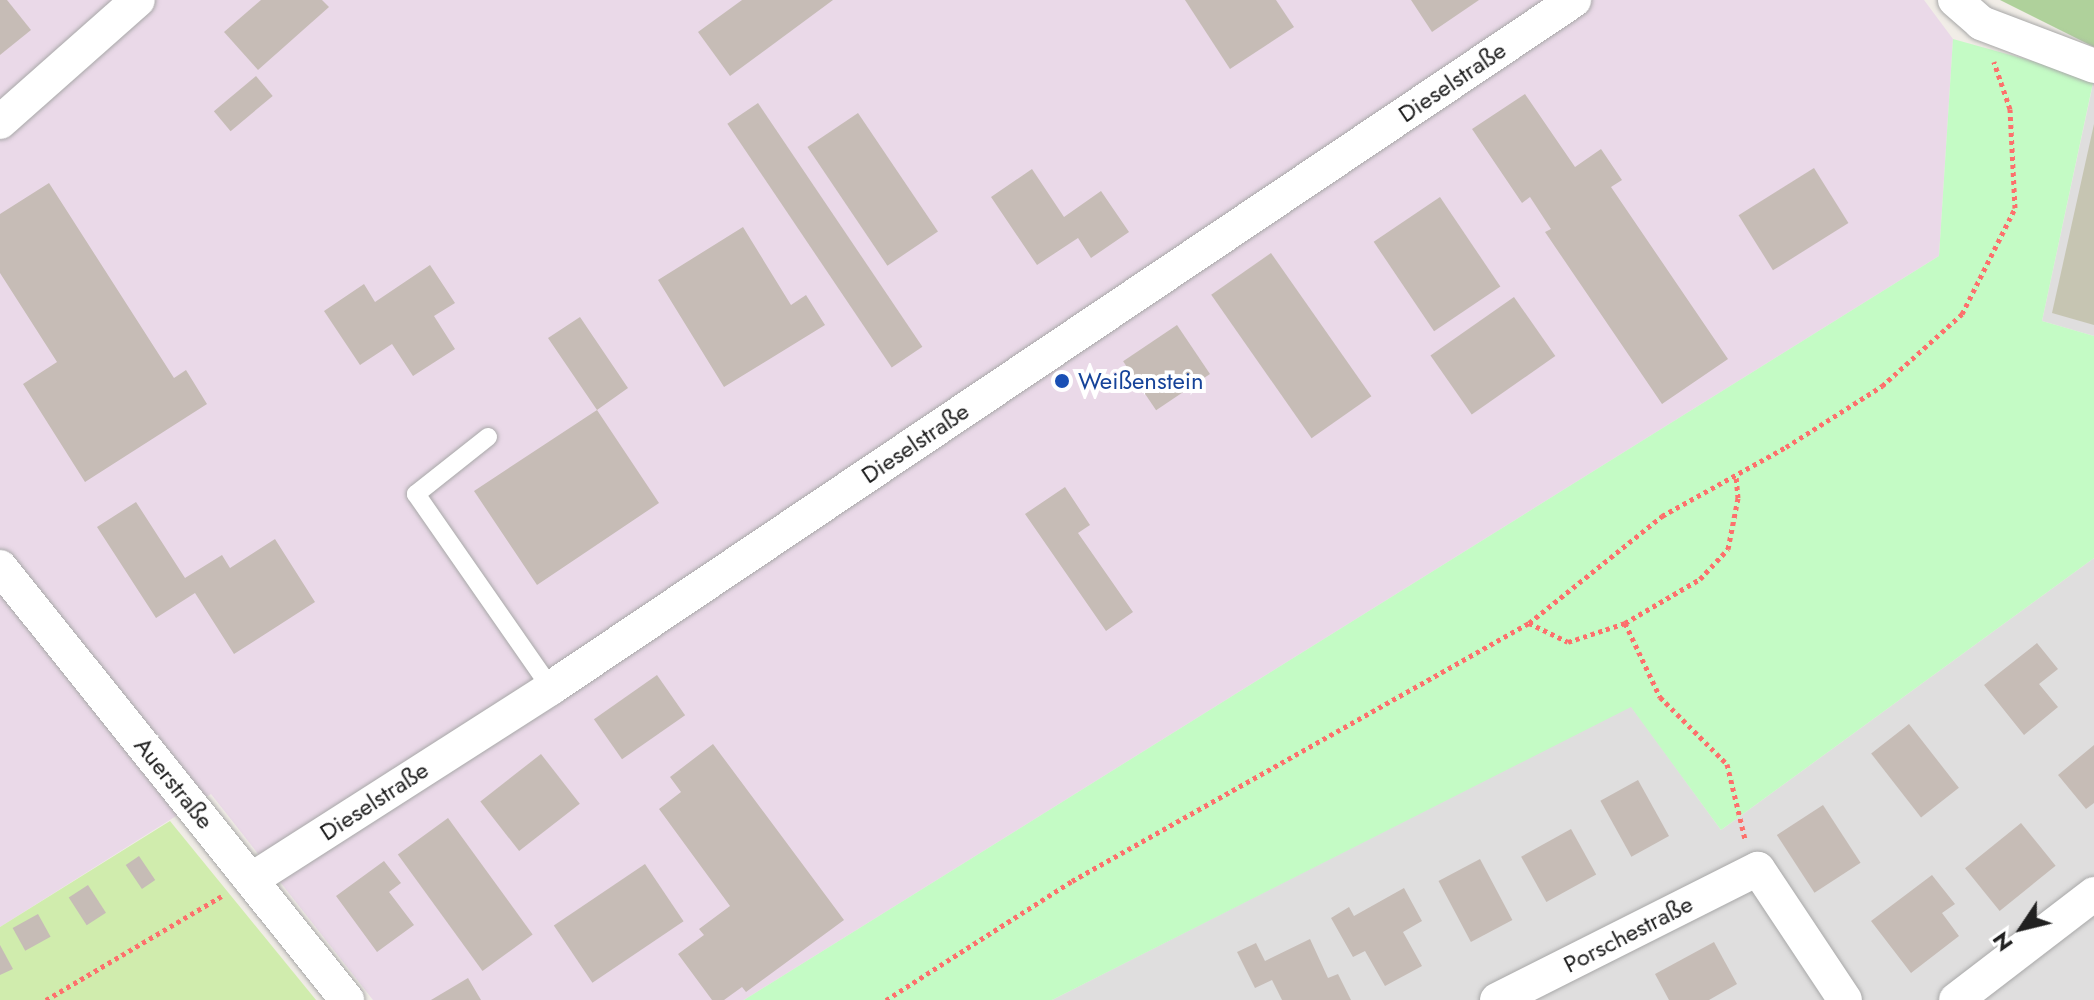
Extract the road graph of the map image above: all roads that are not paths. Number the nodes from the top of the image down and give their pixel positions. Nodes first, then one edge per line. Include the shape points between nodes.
1 (138, 0) edge
2 (1955, 0) edge
3 (1563, 3) edge
4 (2094, 66) edge
5 (0, 122) edge
6 (488, 437) dead end
7 (0, 567) edge
8 (551, 688) junction
9 (251, 880) junction
10 (2094, 894) edge
11 (347, 1000) edge
12 (1497, 1000) edge
13 (1845, 1000) edge
14 (1956, 1000) edge

1 - 5 street
2 - 4 street via 1981,23
3 - 8 street, Dieselstraße
6 - 8 lane via 416,494
7 - 9 street, Auerstraße
8 - 9 street, Dieselstraße
9 - 11 street, Auerstraße
10 - 14 street
12 - 13 street, Porschestraße via 1758,869

